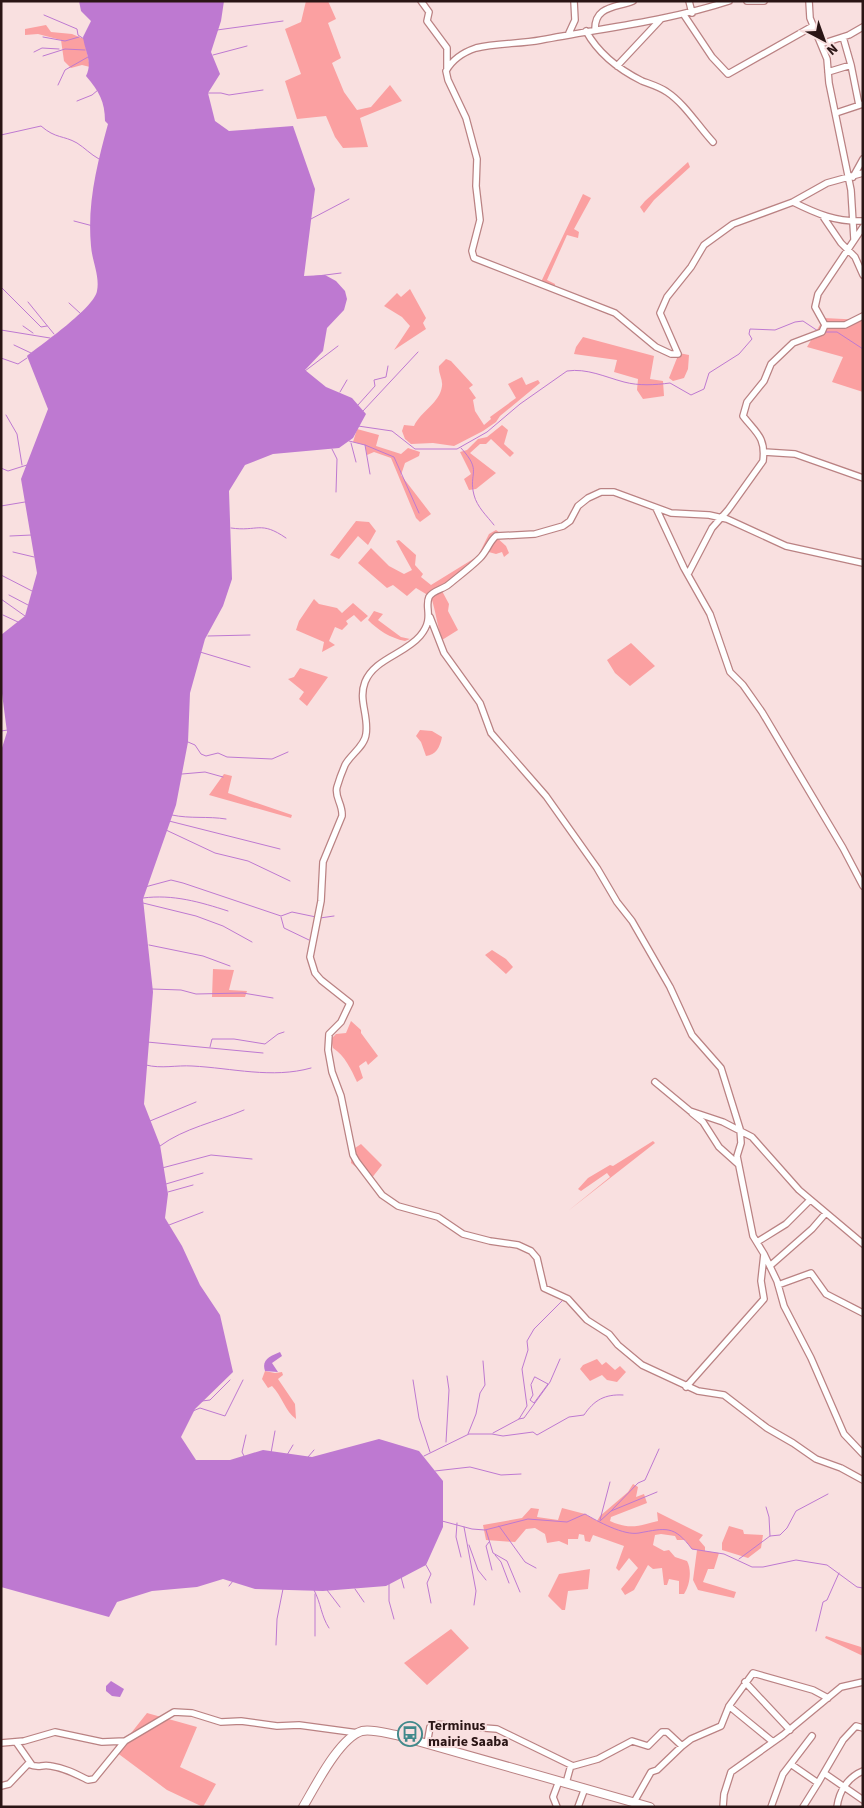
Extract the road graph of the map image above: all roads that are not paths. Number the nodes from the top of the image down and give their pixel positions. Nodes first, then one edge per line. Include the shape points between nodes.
1 (421, 1) edge
2 (574, 1) edge
3 (633, 1) edge
4 (689, 1) edge
5 (729, 1) edge
6 (747, 1) edge
7 (764, 1) edge
8 (809, 1) edge
9 (692, 13) junction
10 (684, 15) junction
11 (661, 19) junction
12 (813, 26) junction
13 (863, 26) edge
14 (595, 29) junction
15 (586, 31) junction
16 (569, 33) junction
17 (843, 37) junction
18 (821, 44) junction
19 (851, 65) junction
20 (617, 66) junction
21 (447, 69) junction
22 (828, 72) junction
23 (861, 104) edge
24 (836, 113) junction
25 (713, 142) dead end
26 (863, 160) edge
27 (863, 173) edge
28 (851, 178) junction
29 (793, 202) junction
30 (824, 218) junction
31 (863, 221) edge
32 (853, 222) junction
33 (863, 227) edge
34 (854, 239) junction
35 (848, 249) junction
36 (862, 270) edge
37 (863, 316) edge
38 (825, 325) junction
39 (764, 452) junction
40 (863, 478) edge
41 (656, 508) junction
42 (721, 518) junction
43 (863, 563) edge
44 (688, 574) junction
45 (430, 616) junction
46 (863, 886) edge
47 (655, 1082) dead end
48 (690, 1111) junction
49 (740, 1129) junction
50 (738, 1164) junction
51 (810, 1200) junction
52 (825, 1214) junction
53 (757, 1242) junction
54 (863, 1244) edge
55 (764, 1254) junction
56 (771, 1265) junction
57 (775, 1276) junction
58 (761, 1281) junction
59 (778, 1285) junction
60 (863, 1313) edge
61 (686, 1387) junction
62 (863, 1454) edge
63 (863, 1480) edge
64 (745, 1682) junction
65 (863, 1682) edge
66 (828, 1698) junction
67 (729, 1706) junction
68 (863, 1728) edge
69 (790, 1730) junction
70 (358, 1733) junction
71 (812, 1736) dead end
72 (24, 1741) junction
73 (125, 1741) junction
74 (16, 1742) junction
75 (773, 1742) junction
76 (1, 1743) edge
77 (427, 1744) junction
78 (682, 1746) junction
79 (22, 1749) junction
80 (30, 1763) junction
81 (571, 1765) junction
82 (792, 1765) junction
83 (863, 1771) edge
84 (824, 1773) junction
85 (562, 1782) junction
86 (818, 1783) junction
87 (1, 1786) edge
88 (845, 1786) junction
89 (585, 1788) junction
90 (863, 1800) edge
91 (632, 1802) junction
92 (306, 1805) edge
93 (557, 1807) edge
94 (578, 1807) edge
95 (623, 1807) edge
96 (650, 1807) edge
97 (723, 1807) edge
98 (771, 1807) edge
99 (804, 1807) edge
100 (837, 1807) edge

1 - 21 street via 429,12 427,21 447,48
2 - 16 street via 575,20
3 - 14 street via 603,10
4 - 9 street
5 - 9 street
6 - 7 street
8 - 12 street
9 - 10 street
10 - 11 street
10 - 12 street via 708,52 728,74
11 - 14 street
11 - 20 street
12 - 18 street
13 - 17 street
14 - 15 street
15 - 16 street
15 - 20 street
16 - 21 street via 542,40 477,48 460,56
17 - 18 street
17 - 19 street
18 - 22 street
19 - 22 street
19 - 23 street
20 - 25 street via 670,95
21 - 29 street via 448,80 466,118 477,159 480,220 472,251 474,258 615,313 662,351 678,354 660,313 667,297 692,267 700,250 733,224
22 - 24 street
23 - 24 street
24 - 28 street via 837,129
26 - 28 street
27 - 28 street
28 - 29 street via 827,183
28 - 32 street
29 - 30 street
30 - 32 street
30 - 35 street
31 - 32 street
32 - 34 street
33 - 34 street
34 - 35 street
35 - 36 street
35 - 38 street via 818,294 815,307
37 - 38 street via 845,325
38 - 39 street via 820,334 788,346 770,364 764,381 745,406 742,414 760,435
39 - 40 street via 795,454
39 - 42 street via 761,465
41 - 42 street via 671,513
41 - 44 street
41 - 45 street via 614,492 601,492 578,506 570,521 563,526 535,534 496,536 470,567 447,586 431,594
42 - 43 street via 786,546
42 - 44 street via 708,533
44 - 46 street via 710,614 730,672 762,712
45 - 49 street via 444,653 480,703 491,733 546,796 597,868 670,987 692,1035 721,1068
45 - 61 street via 420,636 380,663 366,679 362,703 366,737 345,765 337,788 342,816 322,869 321,901 310,957 321,980 350,1003 341,1022 330,1034 328,1050 332,1072 342,1096 352,1155 382,1195 398,1206 438,1217 463,1234 518,1245 531,1251 537,1258 542,1284 548,1291 568,1299 587,1320 642,1365
47 - 48 street
48 - 49 street
48 - 50 street via 703,1122 719,1147
49 - 50 street
49 - 51 street via 760,1144
50 - 53 street
51 - 52 street
51 - 53 street via 786,1224
52 - 54 street
52 - 56 street via 812,1230
53 - 55 street
55 - 56 street
55 - 58 street
56 - 57 street
57 - 58 street
57 - 59 street
58 - 61 street via 764,1299 761,1305
59 - 60 street via 811,1273 826,1294
59 - 62 street via 784,1306 844,1434
61 - 63 street via 724,1395 766,1428 816,1459
64 - 66 street via 755,1672 813,1690
64 - 67 street
64 - 69 street
65 - 66 street via 841,1687
66 - 69 street
67 - 75 street
67 - 78 street via 721,1726
68 - 84 street via 856,1726 852,1730
69 - 75 street
70 - 73 street via 299,1725 221,1722 178,1712
70 - 77 street via 385,1733
70 - 92 street via 334,1758
71 - 82 street
72 - 73 street via 55,1732 102,1742
72 - 74 street
72 - 79 street
73 - 80 street via 100,1774 91,1780 74,1771
74 - 76 street
74 - 79 street
75 - 97 street via 731,1772
77 - 81 street via 432,1724 486,1727 507,1732
77 - 85 street
78 - 81 street via 667,1732 662,1732 648,1746 632,1741 590,1763
78 - 91 street via 651,1772
79 - 80 street
80 - 87 street via 9,1784
81 - 85 street
82 - 86 street
82 - 98 street via 782,1774
83 - 88 street
84 - 86 street
84 - 88 street
85 - 89 street
85 - 93 street via 553,1797
86 - 99 street
88 - 90 street
88 - 100 street
89 - 91 street
89 - 94 street
91 - 95 street
91 - 96 street

